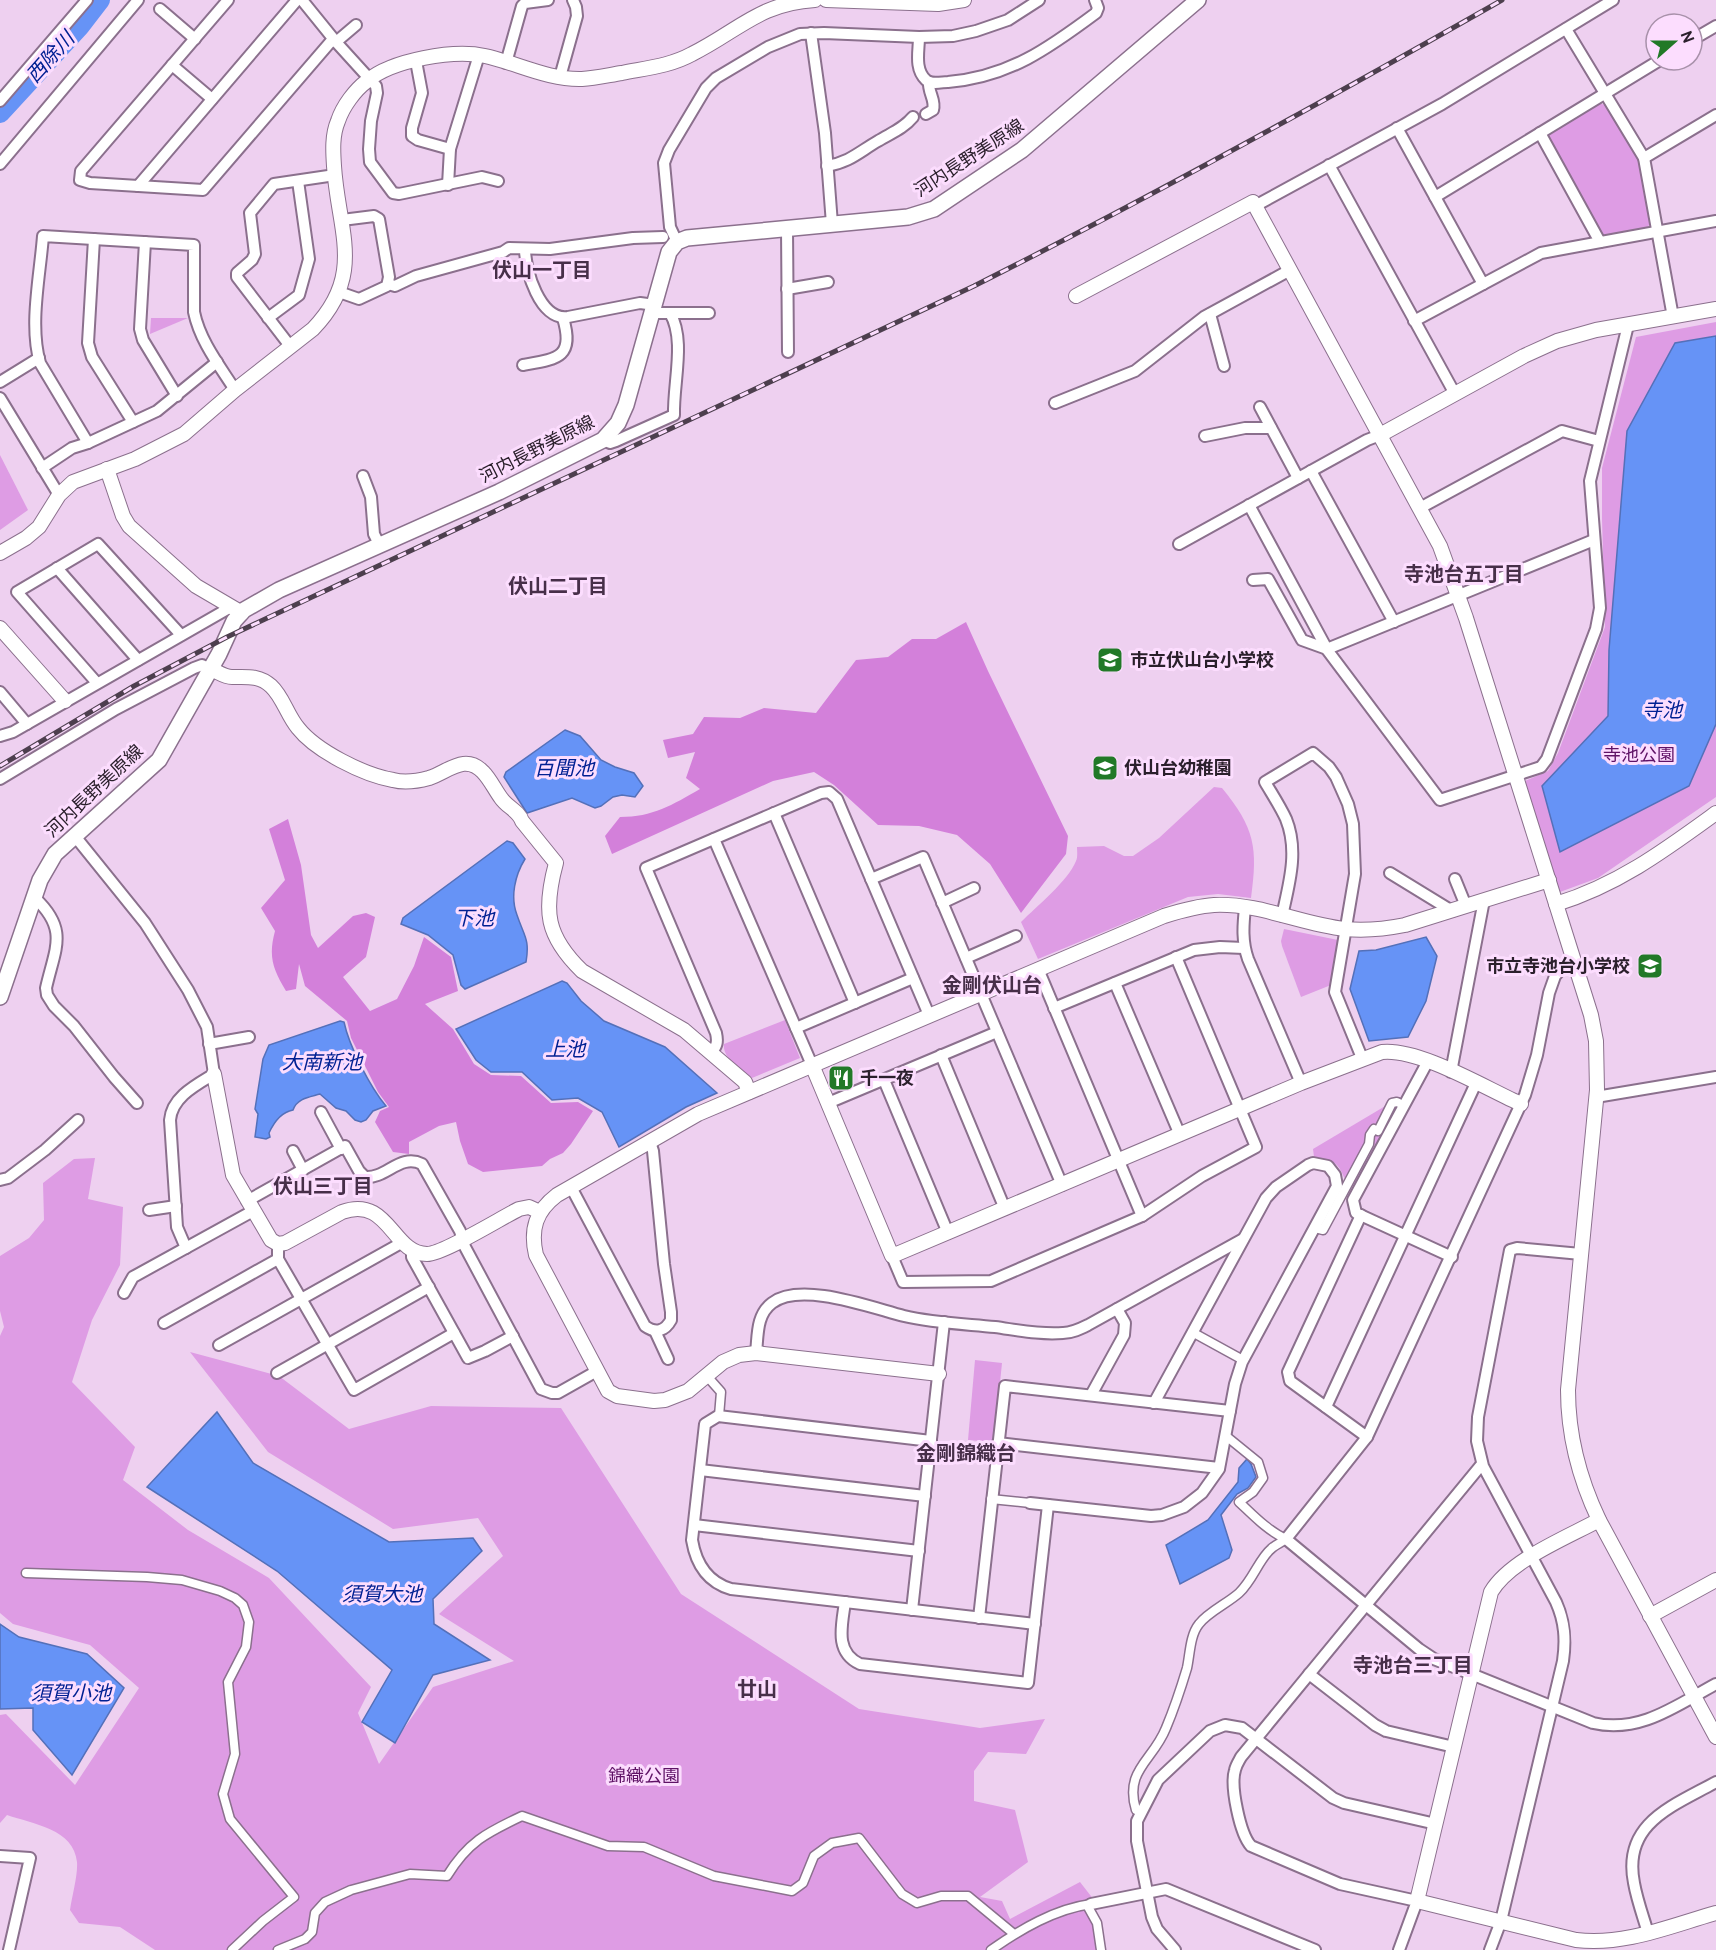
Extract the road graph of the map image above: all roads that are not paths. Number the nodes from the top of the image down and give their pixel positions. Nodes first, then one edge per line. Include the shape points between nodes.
1 (87, 0) edge
2 (138, 0) edge
3 (228, 0) edge
4 (297, 0) edge
5 (302, 0) edge
6 (548, 0) edge
7 (573, 0) edge
8 (815, 0) edge
9 (826, 0) edge
10 (964, 0) edge
11 (1039, 0) edge
12 (1095, 0) edge
13 (1198, 0) edge
14 (1613, 0) edge
15 (160, 9) dead end
16 (356, 25) dead end
17 (1566, 29) junction
18 (811, 33) junction
19 (919, 37) junction
20 (195, 39) junction
21 (334, 40) junction
22 (479, 55) junction
23 (416, 61) junction
24 (506, 63) junction
25 (172, 64) junction
26 (1644, 70) edge
27 (560, 77) junction
28 (368, 80) junction
29 (929, 82) junction
30 (1605, 93) junction
31 (212, 99) junction
32 (0, 101) edge
33 (926, 114) dead end
34 (1716, 115) edge
35 (913, 117) dead end
36 (1397, 128) junction
37 (1540, 133) junction
38 (450, 149) junction
39 (1644, 158) junction
40 (0, 164) edge
41 (1329, 165) junction
42 (827, 166) junction
43 (335, 175) junction
44 (298, 181) junction
45 (498, 181) dead end
46 (448, 185) junction
47 (138, 186) junction
48 (1435, 197) junction
49 (1255, 206) junction
50 (342, 220) junction
51 (1716, 221) edge
52 (832, 224) junction
53 (787, 229) junction
54 (1657, 232) junction
55 (94, 239) junction
56 (670, 239) junction
57 (145, 242) junction
58 (1600, 242) junction
59 (525, 249) junction
60 (1290, 270) junction
61 (828, 282) dead end
62 (388, 284) junction
63 (1483, 284) junction
64 (788, 289) junction
65 (339, 292) junction
66 (1076, 296) dead end
67 (654, 309) junction
68 (1716, 309) edge
69 (670, 313) junction
70 (709, 313) dead end
71 (1210, 314) junction
72 (1672, 317) junction
73 (268, 318) junction
74 (563, 318) junction
75 (1414, 321) junction
76 (1628, 325) junction
77 (290, 346) junction
78 (788, 352) dead end
79 (39, 358) junction
80 (217, 362) junction
81 (524, 365) dead end
82 (1224, 366) dead end
83 (0, 382) edge
84 (235, 390) junction
85 (1455, 394) junction
86 (177, 396) junction
87 (0, 398) edge
88 (1055, 404) dead end
89 (1260, 407) dead end
90 (133, 422) junction
91 (1271, 428) junction
92 (1380, 435) junction
93 (1205, 436) dead end
94 (603, 440) junction
95 (1599, 441) junction
96 (88, 443) junction
97 (42, 468) junction
98 (107, 470) junction
99 (1311, 471) junction
100 (363, 476) dead end
101 (1298, 478) junction
102 (59, 495) junction
103 (1249, 505) junction
104 (1420, 508) junction
105 (1594, 540) junction
106 (379, 544) junction
107 (1179, 544) dead end
108 (0, 553) edge
109 (57, 568) junction
110 (1253, 580) dead end
111 (1459, 595) junction
112 (237, 609) junction
113 (1394, 622) junction
114 (0, 628) edge
115 (181, 635) junction
116 (1328, 649) junction
117 (138, 660) junction
118 (211, 669) junction
119 (97, 683) junction
120 (0, 692) edge
121 (65, 701) junction
122 (27, 724) junction
123 (0, 736) edge
124 (1515, 775) junction
125 (0, 779) edge
126 (774, 813) junction
127 (1716, 813) edge
128 (74, 835) junction
129 (714, 838) junction
130 (1390, 873) dead end
131 (871, 879) junction
132 (1455, 879) dead end
133 (1549, 880) junction
134 (974, 888) dead end
135 (35, 898) junction
136 (1484, 900) junction
137 (942, 903) junction
138 (1556, 904) junction
139 (1466, 906) junction
140 (1245, 908) junction
141 (1452, 911) junction
142 (1282, 916) junction
143 (1346, 929) junction
144 (1016, 936) dead end
145 (1244, 948) junction
146 (1176, 957) junction
147 (966, 958) junction
148 (1574, 960) junction
149 (1038, 969) junction
150 (913, 978) junction
151 (1115, 982) junction
152 (981, 993) junction
153 (0, 997) edge
154 (855, 1003) junction
155 (1054, 1008) junction
156 (929, 1016) junction
157 (796, 1028) junction
158 (997, 1032) junction
159 (249, 1037) dead end
160 (209, 1044) junction
161 (711, 1053) junction
162 (941, 1055) junction
163 (1362, 1058) junction
164 (1428, 1061) junction
165 (812, 1065) junction
166 (1451, 1072) junction
167 (214, 1074) junction
168 (1716, 1077) edge
169 (884, 1080) junction
170 (1301, 1083) junction
171 (1476, 1083) junction
172 (749, 1092) junction
173 (1596, 1097) junction
174 (137, 1103) dead end
175 (828, 1103) junction
176 (1521, 1104) junction
177 (1403, 1105) junction
178 (1240, 1109) junction
179 (321, 1112) dead end
180 (78, 1120) dead end
181 (1180, 1135) junction
182 (650, 1142) junction
183 (341, 1149) junction
184 (293, 1151) dead end
185 (1118, 1161) junction
186 (303, 1170) junction
187 (0, 1180) edge
188 (1062, 1185) junction
189 (571, 1187) junction
190 (176, 1206) junction
191 (250, 1206) junction
192 (1005, 1209) junction
193 (149, 1210) dead end
194 (540, 1212) junction
195 (1361, 1215) junction
196 (1142, 1216) junction
197 (1315, 1228) junction
198 (948, 1233) junction
199 (1405, 1236) junction
200 (463, 1239) junction
201 (1243, 1239) junction
202 (278, 1244) junction
203 (408, 1246) junction
204 (186, 1248) junction
205 (1581, 1254) junction
206 (892, 1256) junction
207 (1214, 1256) junction
208 (1452, 1257) junction
209 (278, 1258) junction
210 (1228, 1267) junction
211 (429, 1287) junction
212 (124, 1293) dead end
213 (302, 1299) junction
214 (1117, 1309) junction
215 (944, 1322) junction
216 (164, 1323) dead end
217 (655, 1331) junction
218 (1192, 1332) junction
219 (454, 1333) junction
220 (513, 1336) junction
221 (219, 1345) dead end
222 (327, 1345) junction
223 (756, 1353) junction
224 (668, 1359) dead end
225 (1243, 1360) junction
226 (597, 1371) junction
227 (276, 1373) dead end
228 (939, 1374) junction
229 (706, 1375) junction
230 (1091, 1395) junction
231 (1154, 1403) junction
232 (1326, 1407) junction
233 (1230, 1411) junction
234 (718, 1416) junction
235 (1226, 1436) junction
236 (1367, 1437) junction
237 (931, 1441) junction
238 (998, 1443) junction
239 (1482, 1464) junction
240 (1220, 1468) junction
241 (700, 1470) junction
242 (925, 1496) junction
243 (991, 1499) junction
244 (1030, 1503) joint
245 (1048, 1505) junction
246 (1599, 1520) junction
247 (694, 1525) junction
248 (1286, 1539) junction
249 (919, 1551) junction
250 (1532, 1557) junction
251 (26, 1573) dead end
252 (1716, 1580) edge
253 (845, 1602) junction
254 (1366, 1605) junction
255 (912, 1610) junction
256 (1650, 1616) junction
257 (979, 1617) junction
258 (1035, 1624) junction
259 (1310, 1674) junction
260 (1471, 1675) junction
261 (1716, 1684) edge
262 (1694, 1696) junction
263 (1552, 1707) junction
264 (1716, 1737) edge
265 (1257, 1738) junction
266 (1454, 1747) junction
267 (1716, 1782) edge
268 (1140, 1811) junction
269 (1436, 1824) junction
270 (0, 1856) edge
271 (1147, 1892) junction
272 (1417, 1901) junction
273 (1089, 1904) junction
274 (1716, 1913) edge
275 (1501, 1922) junction
276 (1647, 1933) junction
277 (1014, 1934) junction
278 (9, 1950) edge
279 (232, 1950) edge
280 (278, 1950) edge
281 (992, 1950) edge
282 (1101, 1950) edge
283 (1175, 1950) edge
284 (1316, 1950) edge
285 (1399, 1950) edge
286 (1490, 1950) edge

1 - 32 street
2 - 40 street
3 - 20 street
4 - 31 street
5 - 21 street
6 - 24 street via 522,6
7 - 27 street via 577,16
8 - 27 street via 766,10 676,62 596,77
9 - 10 street
11 - 19 street via 1008,20 976,32
12 - 29 street via 1096,13 1032,58 981,77
13 - 52 main road, 河内長野美原線 via 1022,150 934,209 908,217
14 - 17 street
15 - 20 street
16 - 21 street
17 - 30 street
17 - 36 street
18 - 19 street
18 - 42 street
18 - 56 street via 768,46 706,88 664,163
19 - 29 street via 918,69
20 - 25 street
21 - 28 street
21 - 47 street via 203,190
22 - 23 street via 460,53
22 - 24 street
22 - 38 street
23 - 28 street via 386,69
23 - 38 street via 422,93 412,136
24 - 27 street
25 - 31 street
25 - 47 street via 79,175 84,183
26 - 30 street
28 - 43 street via 338,120 333,140
28 - 46 street via 377,90 370,162 393,193
29 - 33 street via 934,106
30 - 37 street
30 - 39 street
31 - 47 street
34 - 39 street
35 - 42 street via 904,127 851,160
36 - 41 street
36 - 48 street
37 - 48 street
37 - 58 street
38 - 46 street
39 - 54 street
41 - 49 street
41 - 75 street
42 - 52 street
43 - 44 street
43 - 50 street
44 - 73 street via 309,259 299,295
44 - 73 street via 274,184 250,213 255,254 237,277
45 - 46 street via 482,177
48 - 63 street
49 - 60 street
49 - 66 street via 1253,202 1214,221
50 - 62 street via 374,216 379,219
50 - 65 street via 346,254
51 - 54 street
52 - 53 main road, 河内長野美原線
53 - 56 main road, 河内長野美原線
53 - 64 street
54 - 58 street
54 - 72 street
55 - 57 street
55 - 79 street via 43,236 35,330
55 - 90 street via 88,343 92,357
56 - 59 street via 633,238
56 - 67 main road, 河内長野美原線
57 - 80 street via 194,245 194,312
57 - 86 street via 142,340
58 - 63 street via 1541,253
59 - 62 street via 509,248 395,286
59 - 74 street via 538,298 554,315
60 - 71 street
60 - 92 street
61 - 64 street
62 - 65 street via 359,299
63 - 75 street
64 - 78 street
65 - 77 street via 324,317
67 - 69 street
67 - 74 street via 640,303
67 - 94 main road, 河内長野美原線 via 623,414
68 - 72 street
69 - 70 street
69 - 94 street via 676,323 678,344 674,415 616,441
71 - 82 street
71 - 88 street via 1135,371
72 - 76 street
73 - 77 street
74 - 81 street via 567,330 565,351 556,358
75 - 85 street
76 - 85 street via 1575,335 1548,345
76 - 95 street
77 - 84 street
79 - 83 street
79 - 96 street
80 - 84 street
80 - 86 street
84 - 98 street via 184,434
85 - 92 street
86 - 90 street
87 - 97 street
89 - 91 street
90 - 96 street
91 - 93 street via 1245,428
91 - 101 street
92 - 99 street
92 - 104 street
94 - 106 main road, 河内長野美原線 via 499,492
95 - 104 street via 1562,431
95 - 105 street via 1590,481
96 - 97 street via 72,448
97 - 102 street
98 - 102 street via 73,482
98 - 112 street via 129,526 196,586
99 - 101 street
99 - 113 street
100 - 106 street
101 - 103 street
102 - 108 street via 39,527
103 - 107 street
103 - 116 street
104 - 111 street
105 - 111 street
105 - 124 street via 1600,608 1596,629 1547,759 1541,767
106 - 112 main road, 河内長野美原線
109 - 115 street via 98,544
109 - 117 street
109 - 119 street via 17,592
110 - 116 street via 1268,579 1302,640
111 - 113 street
111 - 124 street
112 - 115 street
112 - 118 main road, 河内長野美原線
113 - 116 street
114 - 121 street
115 - 117 street
116 - 124 street via 1440,800
117 - 119 street
118 - 125 street via 202,665 194,668 116,709
118 - 128 main road, 河内長野美原線 via 159,760
118 - 161 street via 230,677 266,682 299,730 313,743 358,768 393,781 431,777 464,763 483,771 506,805 520,815 556,863 548,901 550,922 569,958 582,971 684,1030
119 - 121 street
120 - 122 street
121 - 122 street
122 - 123 street
124 - 133 street
126 - 129 street
126 - 131 street via 829,792 837,799
126 - 154 street
127 - 138 street via 1638,868
128 - 135 main road, 河内長野美原線 via 49,862
128 - 160 street via 157,940 204,1020
129 - 157 street
129 - 161 street via 646,868 716,1033 717,1046
130 - 141 street
131 - 137 street via 923,857
131 - 150 street
132 - 139 street
133 - 136 street
133 - 138 street
134 - 137 street
135 - 153 main road, 河内長野美原線
135 - 174 street via 56,924 47,995
136 - 139 street
136 - 166 street
137 - 147 street
138 - 148 street
139 - 141 street
140 - 142 street
140 - 145 street
140 - 149 street via 1214,905 1182,910
141 - 143 street via 1395,927
142 - 143 street
142 - 143 street via 1292,847 1286,821 1265,782 1312,753 1336,777 1353,824 1355,874
143 - 163 street via 1335,992
144 - 147 street
145 - 146 street via 1207,948
145 - 170 street
146 - 151 street
146 - 178 street
147 - 152 street
148 - 173 street via 1596,1041
148 - 176 street via 1555,976 1532,1078
149 - 152 street
149 - 155 street
150 - 154 street
150 - 156 street
151 - 155 street
151 - 181 street
152 - 156 street
152 - 158 street
154 - 157 street
155 - 185 street
156 - 165 street
157 - 165 street
158 - 162 street
158 - 188 street
159 - 160 street
160 - 167 street
161 - 172 street via 745,1082
162 - 169 street
162 - 192 street
163 - 164 street via 1392,1051
163 - 170 street
164 - 166 street
164 - 177 street
165 - 172 street
165 - 175 street
166 - 171 street
167 - 190 street via 184,1094 171,1113
167 - 191 street via 233,1175
168 - 173 street
169 - 175 street
169 - 198 street
170 - 178 street
171 - 176 street
171 - 199 street
172 - 182 street via 698,1114
173 - 205 street
175 - 206 street
176 - 208 street
177 - 195 street via 1353,1200 1356,1213
177 - 197 street via 1392,1103 1378,1131 1374,1129 1370,1136 1370,1144 1323,1230
178 - 181 street
178 - 196 street via 1256,1147 1202,1176
179 - 183 street
180 - 187 street via 45,1150
181 - 185 street
182 - 189 street
182 - 217 street via 671,1312 668,1325
183 - 186 street
183 - 200 street via 345,1146 365,1177 373,1177 404,1161 422,1164
184 - 186 street
185 - 188 street
185 - 196 street
186 - 191 street
188 - 192 street
189 - 194 street via 547,1202
189 - 217 street via 645,1326
190 - 193 street
190 - 204 street via 177,1227
191 - 202 street via 271,1240
191 - 204 street
192 - 198 street
194 - 200 street via 524,1207
194 - 226 street via 533,1233 536,1255
195 - 199 street
195 - 232 street via 1288,1372 1290,1381
196 - 206 street via 991,1281 903,1282
197 - 201 street via 1334,1194 1337,1180 1328,1166 1313,1163 1270,1193
197 - 225 street
198 - 206 street
199 - 208 street
199 - 232 street
200 - 203 street via 433,1254 423,1254
200 - 220 street
201 - 207 street
201 - 210 street
202 - 203 street via 356,1208 369,1210
202 - 209 street
203 - 211 street
203 - 213 street
204 - 212 street via 132,1278
205 - 239 street via 1513,1248 1508,1254 1478,1417 1477,1441
205 - 246 street via 1569,1370 1569,1422 1576,1463
207 - 210 street via 1224,1257
207 - 214 street
208 - 236 street
209 - 213 street
209 - 216 street
210 - 218 street
211 - 219 street
211 - 222 street
213 - 221 street
213 - 222 street
214 - 215 street via 1066,1333
214 - 230 street via 1125,1323 1124,1335
215 - 223 street via 853,1301 788,1295 763,1312
215 - 228 street
217 - 224 street
218 - 225 street
218 - 231 street
219 - 220 street via 468,1358
219 - 222 street via 354,1390
220 - 226 street via 546,1392 558,1392
222 - 227 street
223 - 228 street
223 - 229 street via 730,1359
225 - 233 street
226 - 229 street via 613,1395 654,1401 676,1397
228 - 237 street
229 - 234 street via 721,1392
230 - 231 street
230 - 238 street via 1005,1386
231 - 233 street
232 - 236 street
233 - 235 street
234 - 237 street
234 - 241 street via 705,1424
235 - 240 street
235 - 248 street via 1258,1462 1263,1478 1239,1502
236 - 248 street
237 - 242 street
238 - 240 street
238 - 243 street
239 - 250 street
239 - 254 street
240 - 245 street via 1194,1501 1162,1515
241 - 242 street
241 - 247 street
242 - 249 street
243 - 244 street
243 - 257 street
244 - 245 street
245 - 258 street
246 - 250 street
246 - 256 street
247 - 249 street
247 - 253 street via 696,1559 705,1574 720,1586
248 - 254 street
248 - 268 street via 1268,1551 1239,1593 1199,1624 1165,1731 1136,1775 1132,1790
249 - 255 street
250 - 260 street via 1505,1574 1491,1592
250 - 263 street via 1556,1602 1565,1633 1563,1662
251 - 279 street via 182,1580 220,1591 243,1605 249,1622 246,1647 228,1682 235,1754 223,1794 230,1819 294,1897
252 - 256 street
253 - 255 street
253 - 258 street via 840,1636 852,1660 860,1664 1028,1683
254 - 259 street
254 - 260 street via 1426,1654
255 - 257 street
256 - 262 street
257 - 258 street
259 - 265 street
259 - 266 street via 1386,1731
260 - 263 street
260 - 266 street
261 - 262 street
262 - 263 street via 1645,1721 1623,1726 1593,1723
262 - 264 street
263 - 275 street
265 - 268 street via 1234,1725 1210,1731 1158,1780
265 - 269 street via 1333,1798
265 - 272 street via 1237,1764 1234,1778 1242,1833 1251,1846 1340,1884
266 - 269 street
267 - 276 street via 1662,1812 1637,1840 1632,1872
268 - 271 street via 1136,1830
269 - 272 street
270 - 278 street via 30,1858
271 - 273 street
271 - 283 street via 1157,1929
271 - 284 street via 1166,1889
272 - 275 street
272 - 285 street
273 - 277 street via 1048,1916
273 - 282 street
274 - 276 street
275 - 276 street via 1591,1942 1618,1941
275 - 286 street
277 - 280 street via 968,1896 941,1896 917,1903 902,1894 859,1838 832,1843 814,1856 803,1882 792,1891 714,1876 644,1847 608,1846 522,1816 467,1848 447,1876 410,1874 351,1890 325,1902 315,1912 312,1932
277 - 281 street

